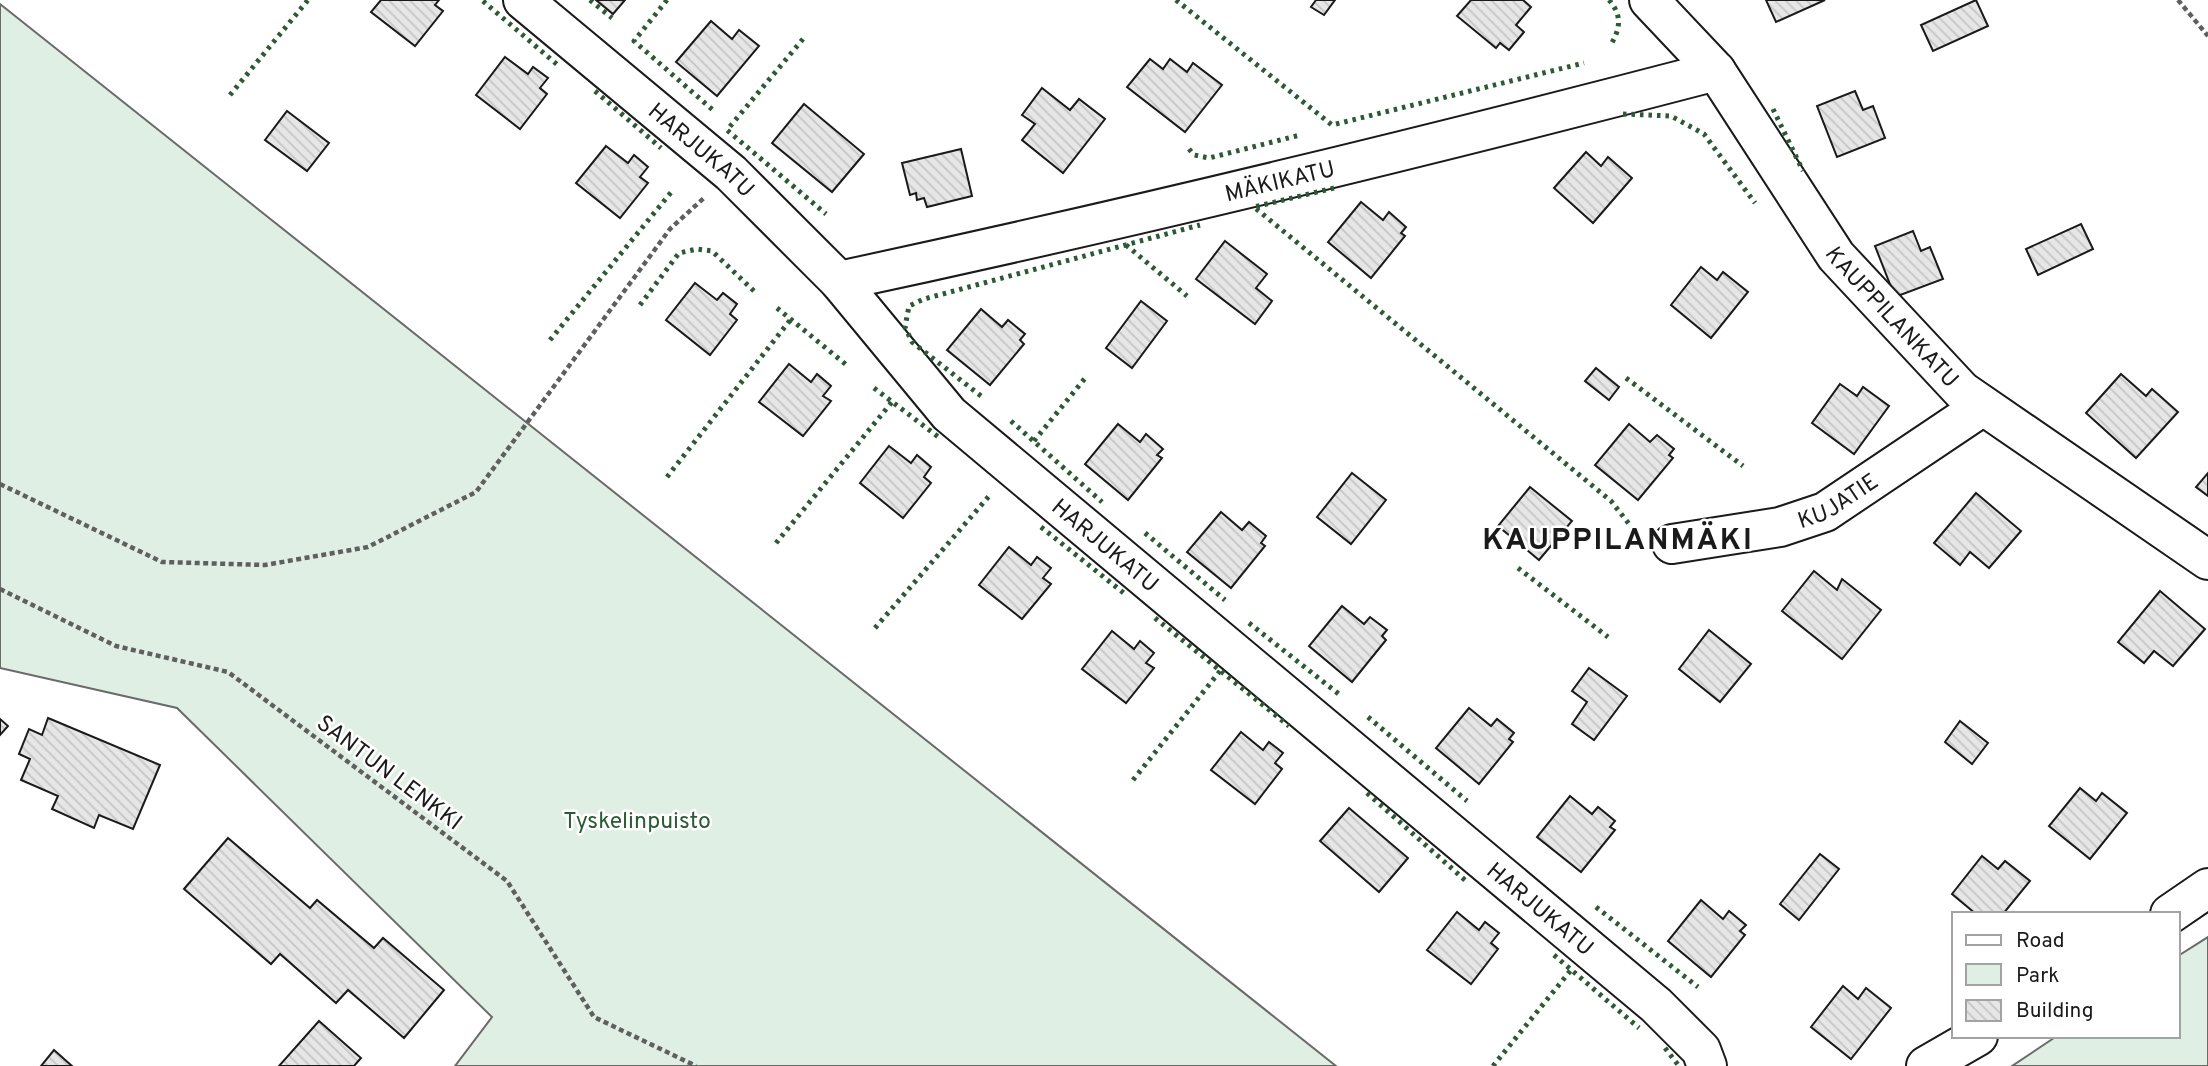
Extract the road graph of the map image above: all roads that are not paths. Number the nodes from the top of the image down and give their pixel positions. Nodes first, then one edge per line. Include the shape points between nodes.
1 (523, 0) edge
2 (1661, 4) edge
3 (1716, 71) junction
4 (839, 281) junction
5 (1983, 406) junction
6 (1672, 544) dead end
7 (2208, 560) edge
8 (2208, 888) edge
9 (2173, 912) edge
10 (1975, 1038) edge
11 (1707, 1066) edge
12 (1926, 1066) edge

1 - 4 street, HARJUKATU via 731,173
2 - 3 street, KAUPPILANKATU
3 - 4 street, MÄKIKATU via 1039,238
3 - 5 street, KAUPPILANKATU via 1836,256 1962,391
4 - 11 street, HARJUKATU via 949,414 1656,1005 1701,1050
5 - 6 street, KUJATIE via 1825,512 1780,527
5 - 7 street, KAUPPILANKATU
8 - 9 street
10 - 12 street

